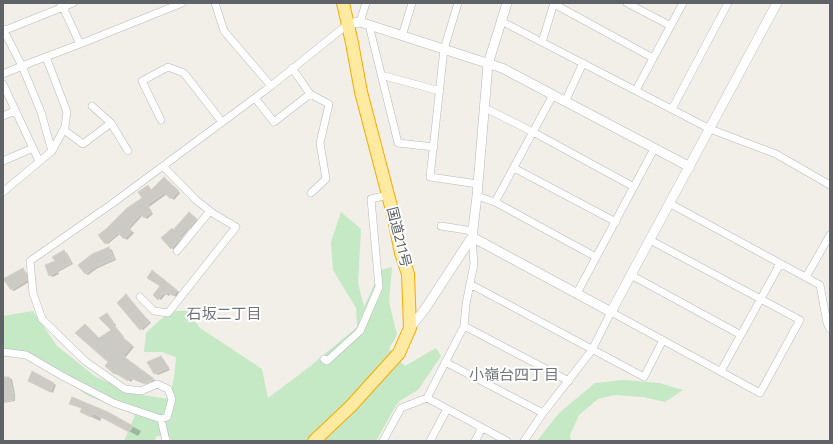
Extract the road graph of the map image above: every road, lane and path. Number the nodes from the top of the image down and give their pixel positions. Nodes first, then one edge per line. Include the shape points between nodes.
1 (73, 3) edge
2 (182, 3) edge
3 (215, 3) edge
4 (343, 3) edge
5 (366, 3) edge
6 (412, 3) edge
7 (458, 3) edge
8 (507, 3) edge
9 (554, 3) edge
10 (627, 3) edge
11 (683, 3) edge
12 (728, 3) edge
13 (777, 3) edge
14 (62, 5) edge
15 (173, 5) edge
16 (501, 22) junction
17 (348, 24) junction
18 (365, 24) junction
19 (671, 26) junction
20 (3, 30) edge
21 (402, 36) junction
22 (542, 42) junction
23 (80, 44) junction
24 (444, 49) junction
25 (46, 57) junction
26 (653, 58) junction
27 (583, 63) junction
28 (488, 64) junction
29 (22, 66) junction
30 (292, 68) junction
31 (3, 74) edge
32 (381, 74) junction
33 (3, 84) edge
34 (271, 86) junction
35 (636, 90) junction
36 (440, 91) junction
37 (310, 94) junction
38 (553, 95) junction
39 (255, 98) junction
40 (565, 102) junction
41 (92, 106) dead end
42 (485, 108) junction
43 (672, 109) junction
44 (16, 111) junction
45 (3, 116) edge
46 (161, 120) dead end
47 (222, 122) junction
48 (112, 123) junction
49 (710, 129) junction
50 (64, 130) junction
51 (533, 132) junction
52 (434, 147) junction
53 (33, 148) junction
54 (654, 149) junction
55 (52, 151) junction
56 (128, 151) dead end
57 (3, 161) edge
58 (39, 161) junction
59 (163, 166) junction
60 (690, 167) junction
61 (514, 168) junction
62 (478, 184) junction
63 (830, 185) edge
64 (634, 187) junction
65 (3, 192) edge
66 (311, 193) dead end
67 (388, 195) junction
68 (477, 196) junction
69 (495, 202) junction
70 (669, 203) junction
71 (210, 211) junction
72 (616, 222) junction
73 (441, 226) dead end
74 (472, 234) junction
75 (830, 235) edge
76 (650, 240) junction
77 (177, 251) dead end
78 (596, 258) junction
79 (780, 264) junction
80 (631, 275) junction
81 (806, 277) junction
82 (470, 284) junction
83 (577, 293) junction
84 (140, 297) dead end
85 (760, 299) junction
86 (611, 312) junction
87 (464, 326) junction
88 (410, 328) junction
89 (830, 329) edge
90 (741, 335) junction
91 (663, 340) junction
92 (592, 350) junction
93 (3, 352) edge
94 (324, 359) dead end
95 (446, 362) junction
96 (721, 371) junction
97 (569, 381) junction
98 (427, 398) junction
99 (447, 409) junction
100 (543, 413) junction
101 (161, 418) junction
102 (482, 428) junction
103 (166, 441) edge
104 (314, 441) edge
105 (383, 441) edge
106 (430, 441) edge
107 (475, 441) edge
108 (507, 441) edge
109 (524, 441) edge

1 - 14 street
2 - 15 street
3 - 34 street via 224,31
4 - 17 highway, 国道211号
5 - 18 street
6 - 21 street
7 - 24 street
8 - 16 street
9 - 22 street
9 - 26 street
10 - 19 street
11 - 19 street
12 - 43 street
13 - 49 street
14 - 20 street
14 - 23 street
15 - 23 street
16 - 22 street
16 - 28 street
17 - 18 street
17 - 30 street
17 - 67 highway, 国道211号 via 361,92
18 - 21 street
18 - 32 street
19 - 26 street
20 - 29 street
21 - 24 street
22 - 27 street
23 - 25 street
24 - 28 street
24 - 36 street
25 - 29 street
25 - 50 street via 67,112
26 - 35 street
27 - 35 street
27 - 40 street
28 - 38 street via 502,68
28 - 42 street
29 - 31 street
29 - 55 street via 41,112
30 - 34 street
30 - 37 street
32 - 36 street
32 - 52 street via 398,143
33 - 44 street
34 - 39 street
35 - 43 street
36 - 52 street
37 - 39 street via 274,122
37 - 66 street via 329,104 320,143 326,179
38 - 40 street
38 - 51 street
39 - 47 street
40 - 54 street
41 - 48 street
42 - 51 street
42 - 62 street
43 - 49 street
44 - 45 street
44 - 53 street
46 - 47 street via 142,81 168,67 184,73
47 - 59 street
48 - 50 street via 83,144
48 - 56 street
49 - 60 street
49 - 63 street via 776,154
50 - 55 street
51 - 61 street
51 - 64 street
52 - 62 street via 430,176
53 - 57 street
53 - 58 street
54 - 60 street
54 - 64 street
55 - 58 street
58 - 65 street
59 - 71 street
59 - 101 street via 30,261 33,293 42,319 85,361 124,389 141,391 156,384 168,389 172,399 167,417
60 - 70 street
61 - 69 street
61 - 72 street
62 - 68 street
64 - 72 street
67 - 88 highway, 国道211号 via 408,274
67 - 94 street via 371,199 379,287 360,331 327,361
68 - 69 street
68 - 74 street
69 - 78 street
70 - 76 street
70 - 79 street
71 - 77 street
71 - 84 street via 236,227 168,313 154,311
72 - 78 street
73 - 74 street
74 - 82 street via 474,264
74 - 83 street
74 - 88 street via 425,309
75 - 81 street
76 - 80 street
76 - 85 street
78 - 83 street
79 - 81 street
79 - 85 street
80 - 86 street
80 - 90 street
81 - 89 street via 820,285
82 - 87 street
82 - 92 street
83 - 86 street
85 - 90 street
85 - 96 street via 800,320 760,393
86 - 91 street
86 - 92 street
87 - 95 street
87 - 97 street
88 - 104 highway, 国道211号 via 399,353 351,406
90 - 96 street
91 - 92 street via 644,377
91 - 96 street
92 - 97 street
93 - 101 street via 26,355 114,403
95 - 98 street
95 - 100 street
97 - 100 street
98 - 99 street
98 - 105 street via 401,408
99 - 102 street
99 - 106 street
100 - 109 street
101 - 103 street
102 - 107 street
102 - 108 street

